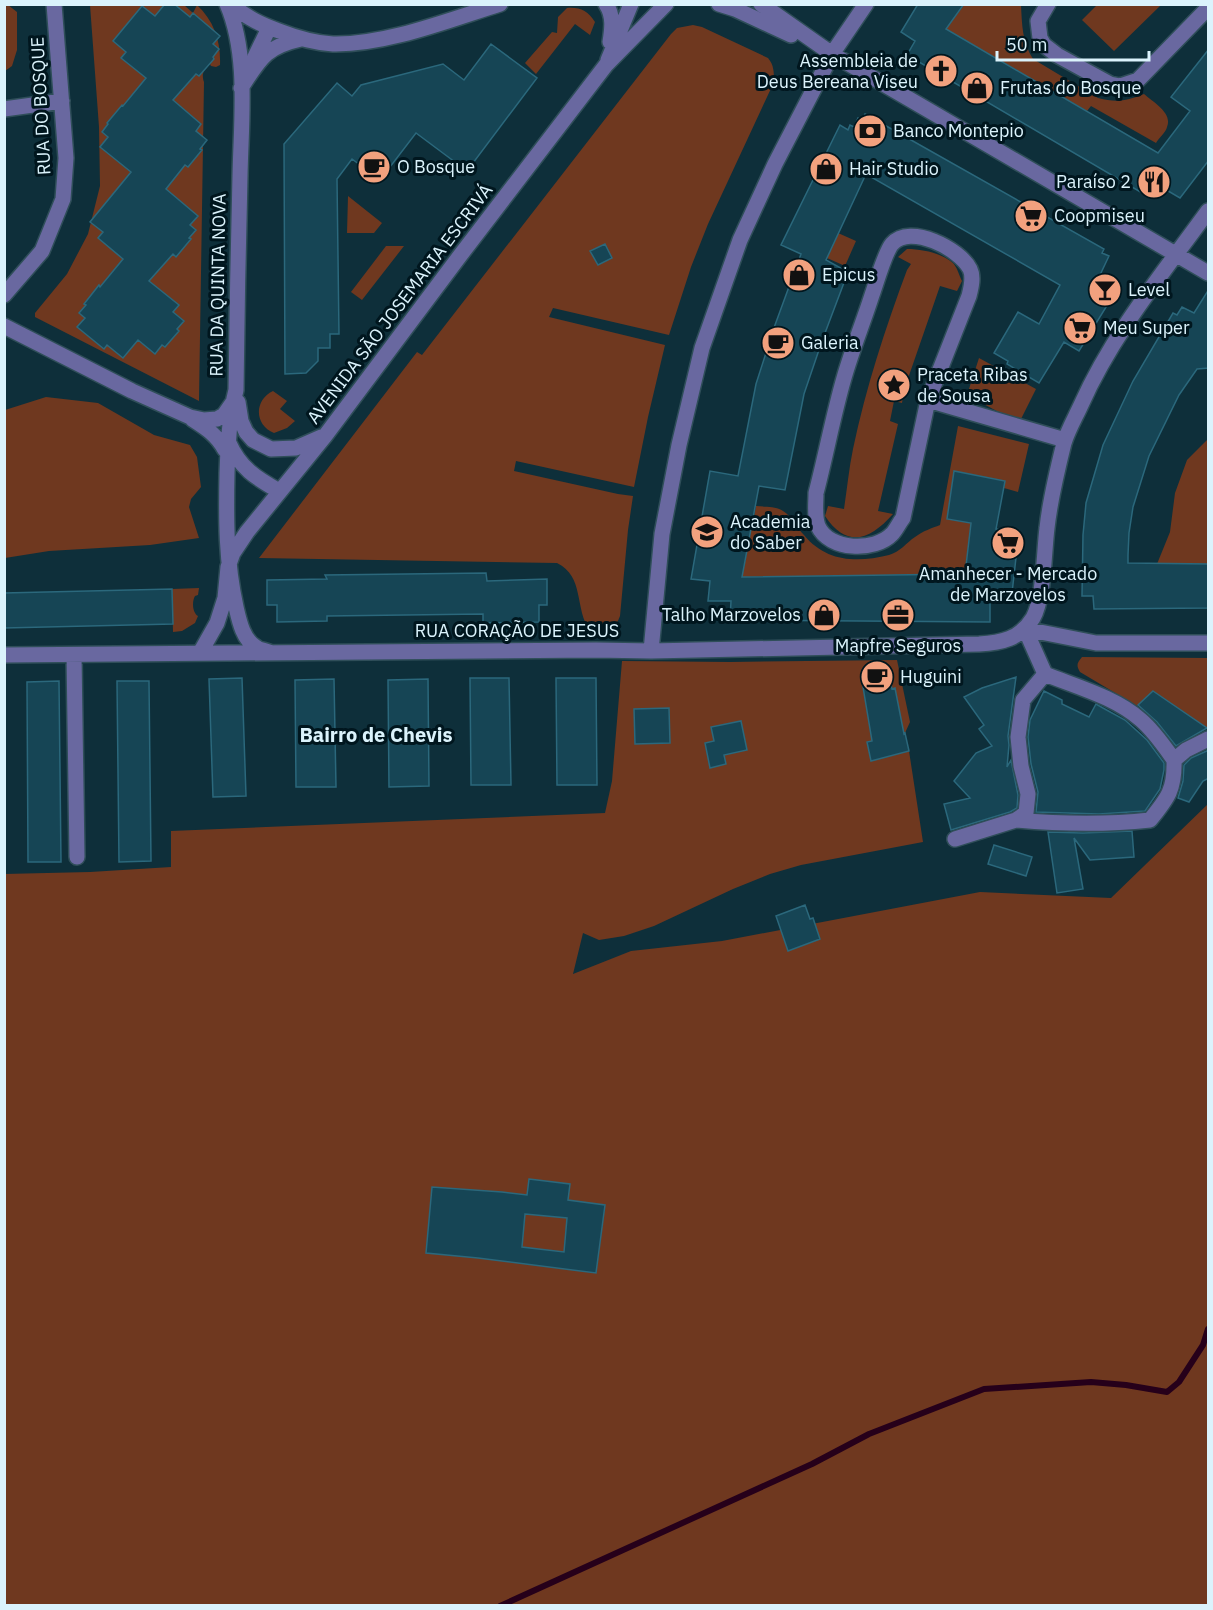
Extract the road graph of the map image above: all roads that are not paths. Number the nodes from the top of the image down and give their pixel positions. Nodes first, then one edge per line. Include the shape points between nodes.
1 (54, 4) edge
2 (227, 4) edge
3 (231, 4) edge
4 (500, 4) edge
5 (606, 4) edge
6 (631, 4) edge
7 (666, 4) edge
8 (719, 4) edge
9 (761, 4) edge
10 (866, 4) edge
11 (1048, 4) edge
12 (1208, 10) edge
13 (269, 28) junction
14 (301, 39) junction
15 (832, 54) junction
16 (606, 65) junction
17 (241, 88) junction
18 (62, 101) junction
19 (4, 109) edge
20 (1209, 211) edge
21 (1177, 255) junction
22 (1209, 273) edge
23 (4, 295) edge
24 (4, 326) edge
25 (235, 395) junction
26 (928, 400) junction
27 (190, 417) junction
28 (325, 436) junction
29 (1065, 440) junction
30 (228, 442) junction
31 (279, 491) junction
32 (228, 567) junction
33 (1025, 629) junction
34 (1209, 643) edge
35 (651, 651) junction
36 (200, 653) junction
37 (272, 653) junction
38 (4, 655) edge
39 (74, 655) junction
40 (1045, 674) junction
41 (1209, 740) edge
42 (1174, 760) junction
43 (1016, 820) junction
44 (955, 839) dead end
45 (76, 857) dead end

1 - 18 street, RUA DO BOSQUE
2 - 17 street, RUA DA QUINTA NOVA via 238,36
3 - 13 street
4 - 14 street via 360,42 332,44
5 - 16 street via 613,25
6 - 16 street, AVENIDA SÃO JOSEMARIA ESCRIVÁ
7 - 16 street, AVENIDA SÃO JOSEMARIA ESCRIVÁ
8 - 15 street
9 - 15 street
10 - 15 street
11 - 12 street via 1038,21 1044,45 1120,86 1138,80
13 - 14 street
13 - 17 street
14 - 17 street via 273,48 261,58
15 - 21 street
15 - 35 street via 740,240 702,348 662,534
16 - 28 street, AVENIDA SÃO JOSEMARIA ESCRIVÁ
17 - 25 street, RUA DA QUINTA NOVA
18 - 19 street
18 - 23 street, RUA DO BOSQUE via 66,158 63,199 42,251
20 - 21 street
21 - 22 street
21 - 29 street via 1120,334 1091,382
24 - 27 street
25 - 27 street via 224,415 217,419
25 - 28 street via 246,432 271,449 296,448
25 - 30 street, RUA DA QUINTA NOVA
26 - 26 street via 969,296 971,271 963,259 947,248 922,237 906,236 892,244 881,269 844,377 816,493 818,526 827,538 856,547 876,544 892,535 903,518
26 - 29 street
27 - 30 street via 219,439 225,450
28 - 31 street, AVENIDA SÃO JOSEMARIA ESCRIVÁ
29 - 33 street via 1054,484 1038,603
30 - 31 street via 240,464
30 - 32 street, RUA DA QUINTA NOVA
31 - 32 street, AVENIDA SÃO JOSEMARIA ESCRIVÁ via 247,532
32 - 36 street, AVENIDA SÃO JOSEMARIA ESCRIVÁ via 225,598 217,623
32 - 37 street via 243,631 255,647
33 - 34 street via 1096,643
33 - 35 street, RUA CORAÇÃO DE JESUS via 1012,638 988,644
33 - 40 street
35 - 37 street, RUA CORAÇÃO DE JESUS
36 - 37 street, RUA CORAÇÃO DE JESUS
36 - 39 street, RUA CORAÇÃO DE JESUS
38 - 39 street, RUA CORAÇÃO DE JESUS
39 - 45 street
40 - 42 street via 1114,702 1141,720
40 - 43 street via 1023,700 1018,737 1028,794 1026,813
41 - 42 street
42 - 43 street via 1169,794 1150,820
43 - 44 street

